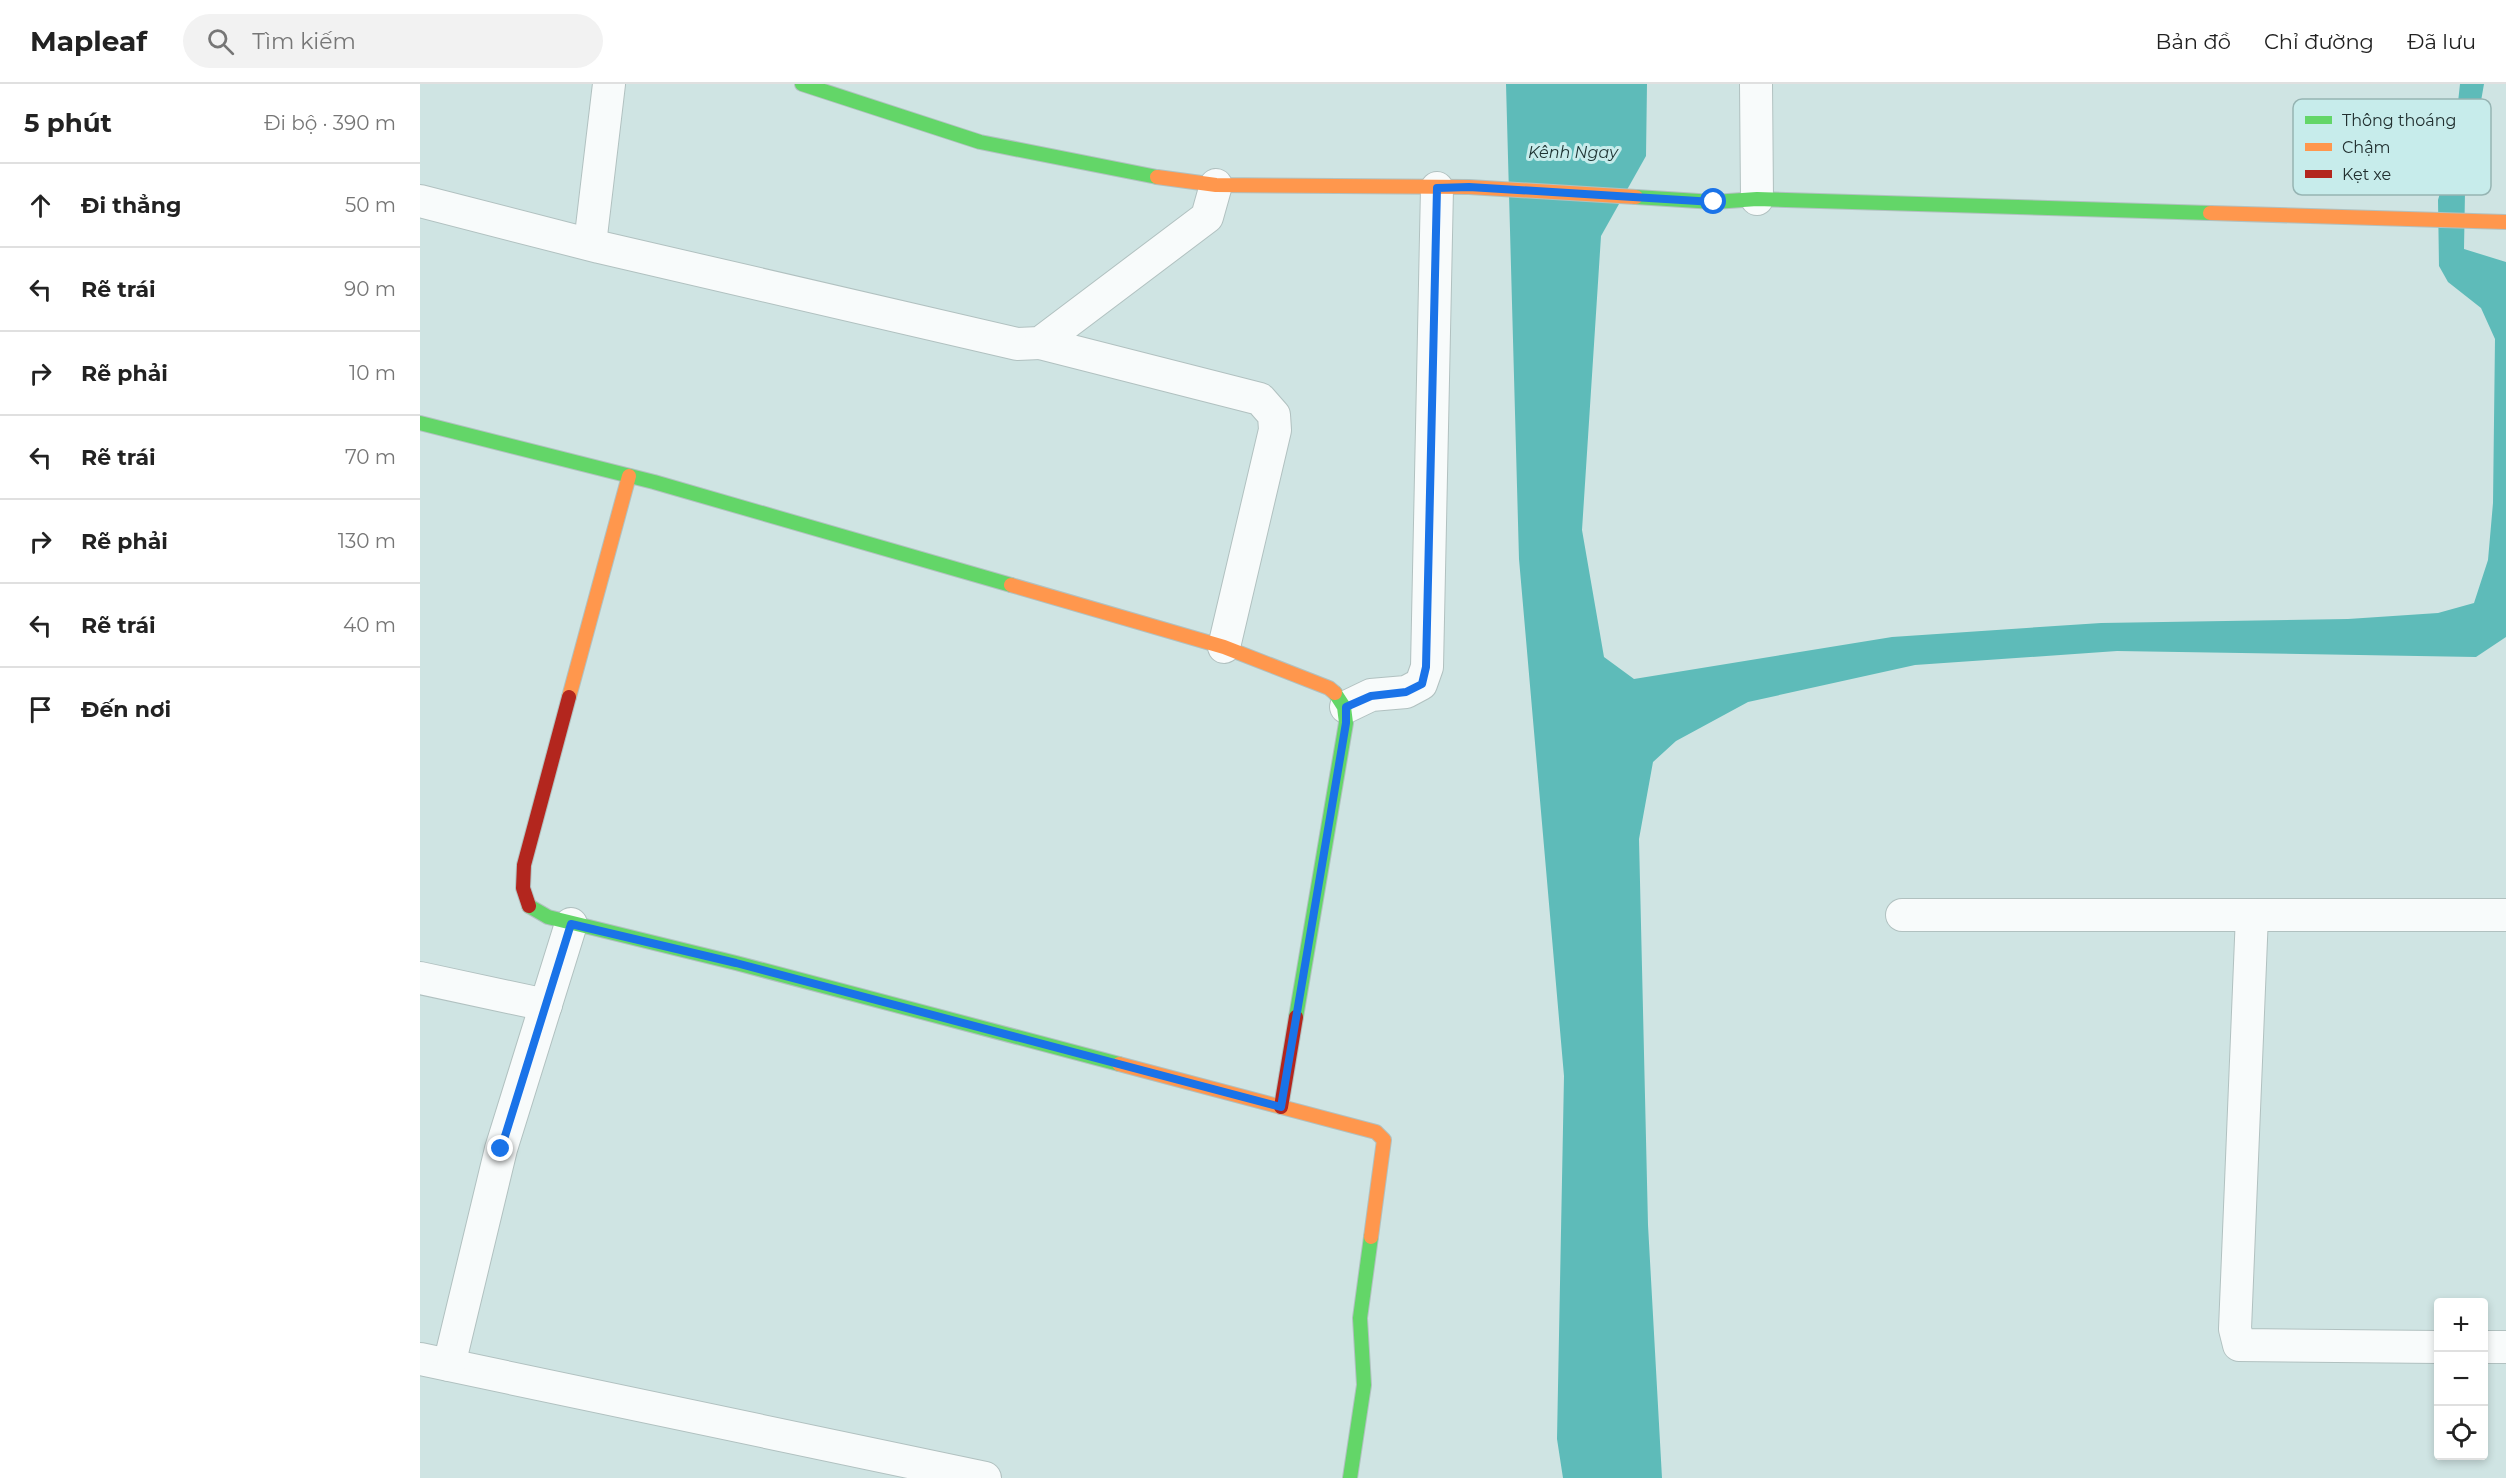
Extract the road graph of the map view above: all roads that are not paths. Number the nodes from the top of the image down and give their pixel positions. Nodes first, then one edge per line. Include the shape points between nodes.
1 (609, 84) edge
2 (802, 84) edge
3 (1756, 84) edge
4 (1216, 185) junction
5 (1437, 188) junction
6 (1757, 199) junction
7 (420, 201) edge
8 (2506, 222) edge
9 (590, 244) junction
10 (1040, 343) junction
11 (420, 423) edge
12 (629, 476) junction
13 (1224, 647) junction
14 (1346, 707) junction
15 (1902, 915) dead end
16 (2252, 915) junction
17 (2506, 915) edge
18 (571, 924) junction
19 (420, 978) edge
20 (546, 1005) junction
21 (1281, 1107) junction
22 (2434, 1347) edge
23 (2488, 1347) edge
24 (2506, 1347) edge
25 (434, 1362) edge
26 (985, 1478) edge
27 (1350, 1478) edge

1 - 9 street
2 - 4 street via 980,142 1130,173
3 - 6 street
4 - 5 street
4 - 10 street via 1207,217
5 - 6 street via 1714,202
5 - 14 street via 1426,667 1422,684 1406,692 1371,696
6 - 8 street
7 - 9 street
9 - 10 street via 1017,344
10 - 13 street via 1260,399 1274,415 1275,430
11 - 12 street
12 - 13 street
12 - 18 street via 524,865 523,888 529,907
13 - 14 street via 1329,688
14 - 21 street
15 - 16 street
16 - 17 street
16 - 22 street via 2235,1329 2240,1345
18 - 20 street
18 - 21 street via 736,963
19 - 20 street
20 - 25 street
21 - 27 street via 1376,1132 1384,1140 1360,1318 1364,1385
23 - 24 street
25 - 26 street

